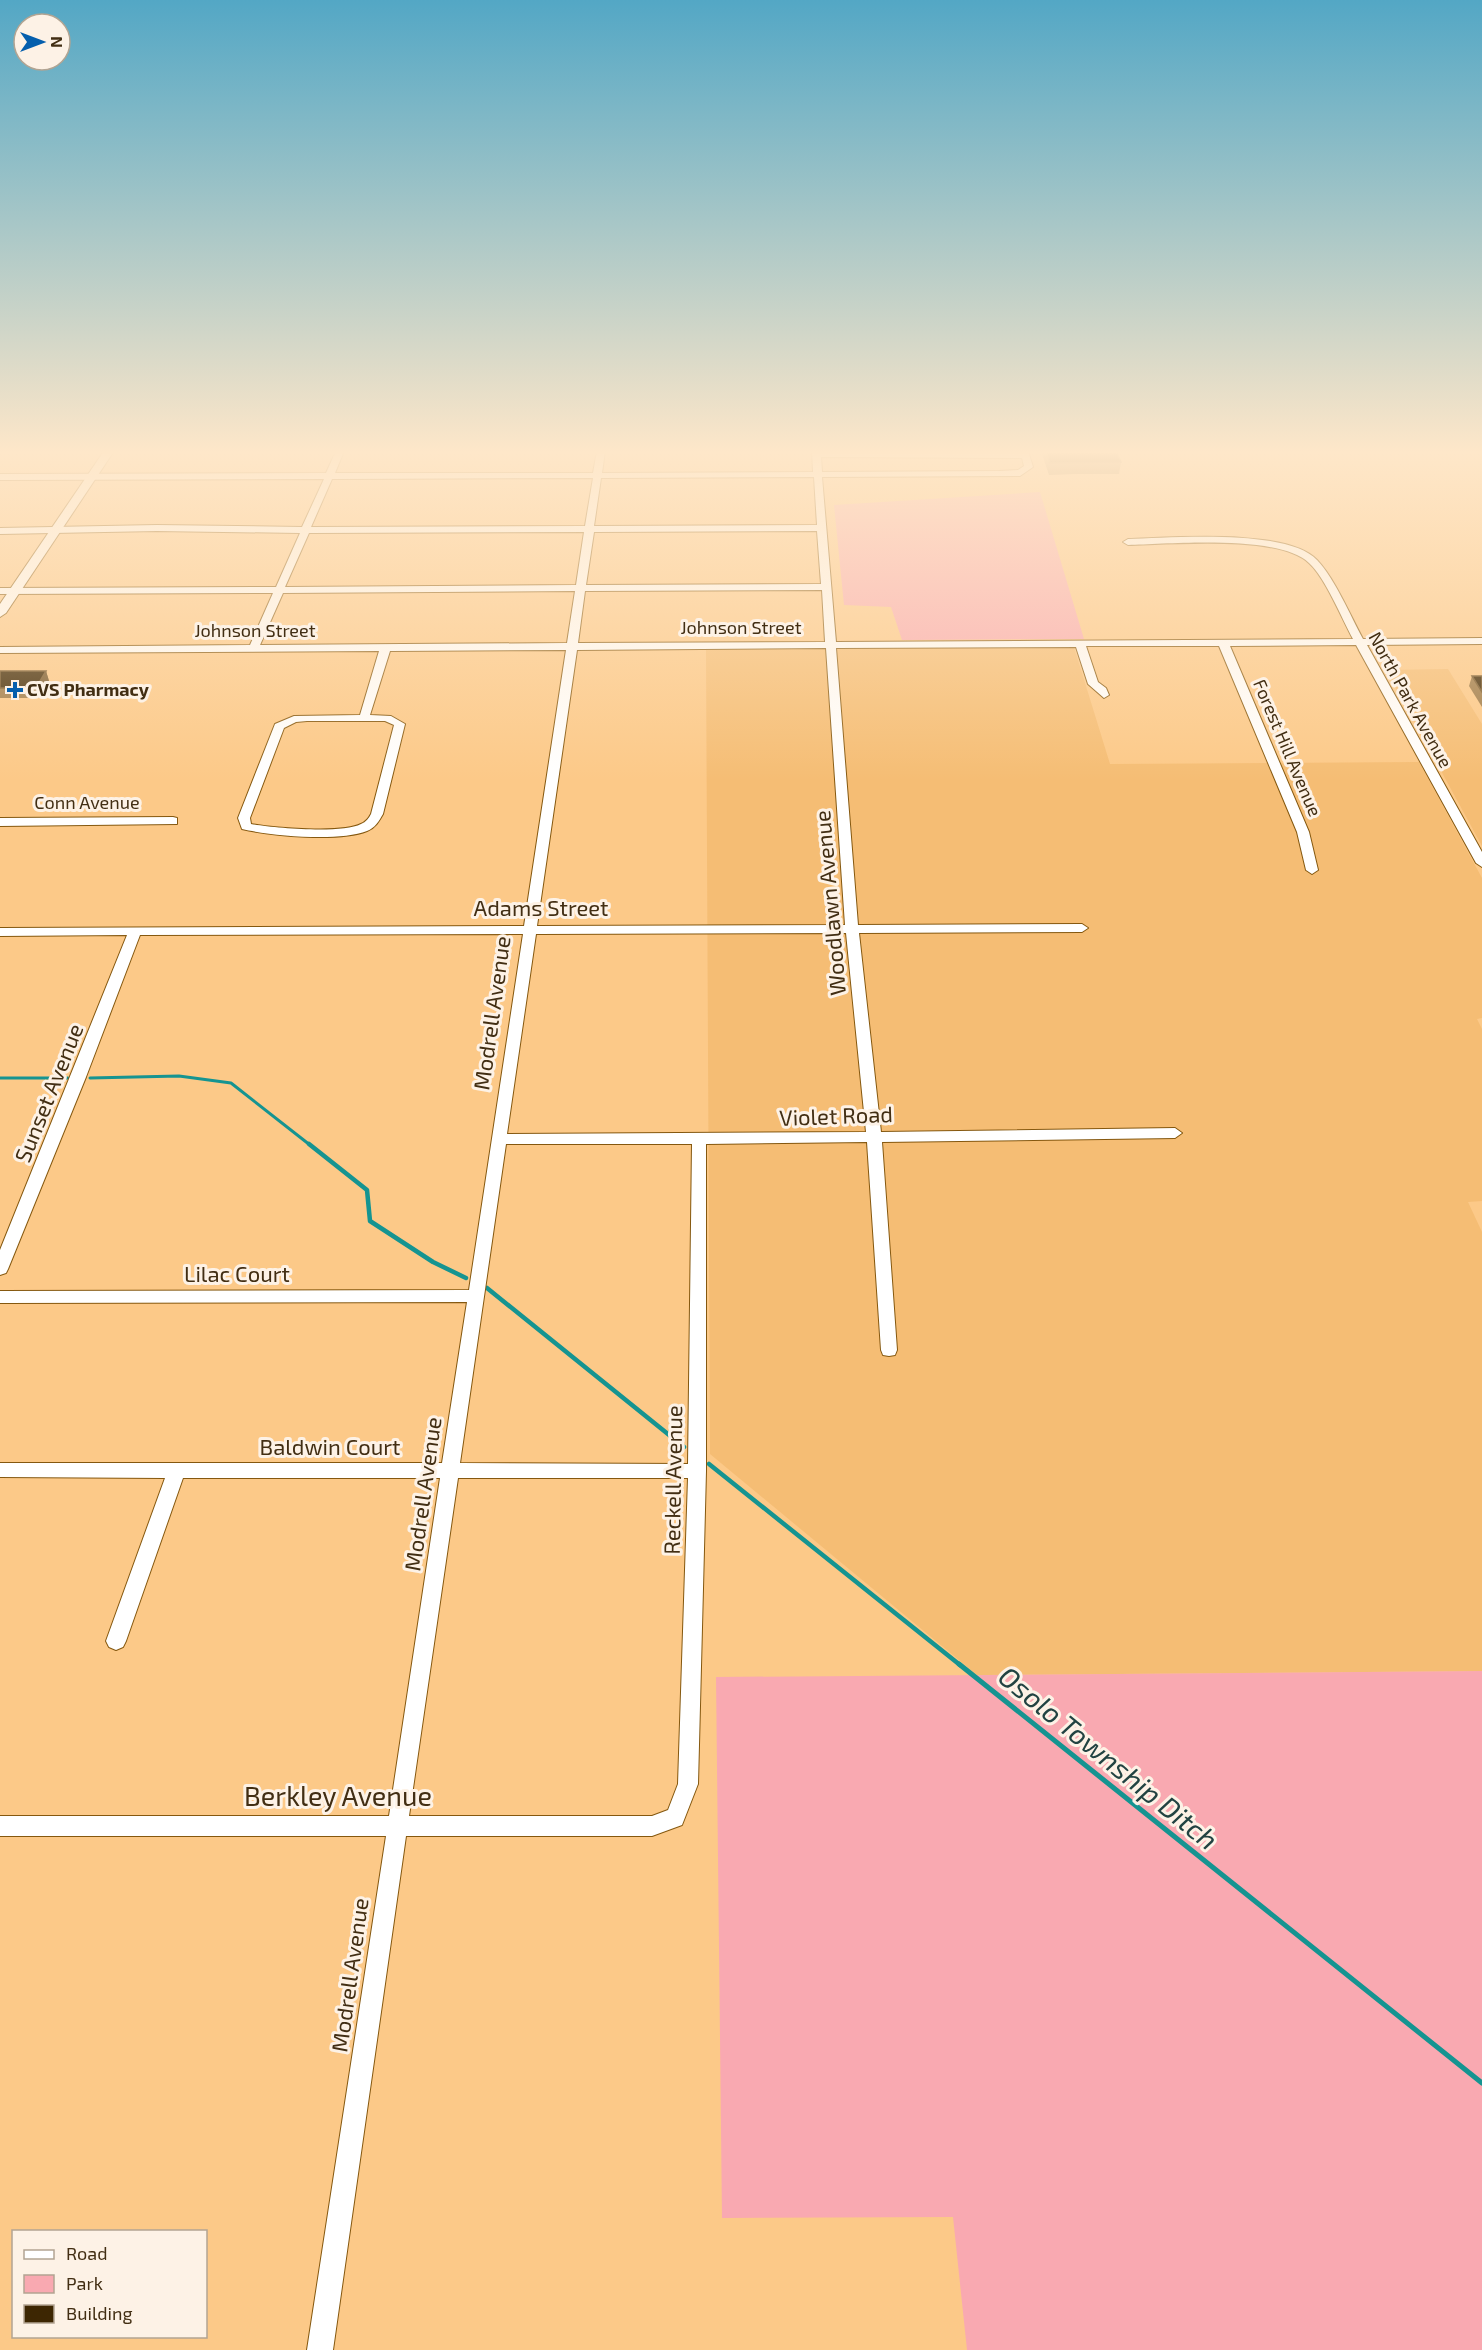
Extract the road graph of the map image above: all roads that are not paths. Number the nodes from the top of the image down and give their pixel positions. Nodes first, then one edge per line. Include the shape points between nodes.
1 (36, 561) edge
2 (292, 561) edge
3 (584, 561) edge
4 (823, 561) edge
5 (1312, 561) edge
6 (825, 587) junction
7 (580, 589) junction
8 (279, 590) junction
9 (0, 591) edge
10 (15, 591) junction
11 (0, 613) edge
12 (1223, 642) junction
13 (1359, 642) junction
14 (1482, 642) edge
15 (1080, 643) junction
16 (832, 644) junction
17 (571, 645) junction
18 (386, 646) junction
19 (255, 647) junction
20 (0, 650) edge
21 (1104, 695) dead end
22 (364, 718) junction
23 (173, 821) dead end
24 (0, 822) edge
25 (1482, 863) edge
26 (1312, 870) dead end
27 (852, 928) junction
28 (1082, 928) dead end
29 (528, 929) junction
30 (0, 932) edge
31 (135, 932) junction
32 (1174, 1132) dead end
33 (874, 1137) junction
34 (498, 1139) junction
35 (699, 1139) junction
36 (0, 1269) edge
37 (475, 1296) junction
38 (0, 1297) edge
39 (889, 1350) dead end
40 (0, 1470) edge
41 (177, 1470) junction
42 (451, 1470) junction
43 (697, 1471) junction
44 (116, 1641) dead end
45 (675, 1818) joint
46 (0, 1826) edge
47 (396, 1826) junction
48 (320, 2350) edge

1 - 10 main road
2 - 8 street
3 - 7 street, Modrell Avenue
4 - 6 street, Woodlawn Avenue
5 - 13 street, North Park Avenue
6 - 7 street
6 - 16 street, Woodlawn Avenue
7 - 8 street
7 - 17 street, Modrell Avenue
8 - 10 street
8 - 19 street
9 - 10 street
10 - 11 main road
12 - 13 street, Johnson Street
12 - 15 street, Johnson Street
12 - 26 street, Forest Hill Avenue via 1303,832
13 - 14 street, Johnson Street
13 - 25 street, North Park Avenue
15 - 16 street, Johnson Street
15 - 21 street via 1093,684
16 - 17 street, Johnson Street
16 - 27 street, Woodlawn Avenue
17 - 18 street, Johnson Street
17 - 29 street, Modrell Avenue
18 - 19 street, Johnson Street
18 - 22 street
19 - 20 street, Johnson Street
22 - 22 street via 387,718 400,724 372,823 349,830 278,831 246,826 244,818 279,726 294,719
23 - 24 street, Conn Avenue
27 - 28 street, Adams Street
27 - 29 street, Adams Street
27 - 33 street, Woodlawn Avenue
29 - 31 street, Adams Street
29 - 34 street, Modrell Avenue
30 - 31 street, Adams Street
31 - 36 street, Sunset Avenue
32 - 33 street, Violet Road
33 - 35 street, Violet Road
33 - 39 street, Woodlawn Avenue
34 - 35 street, Violet Road
34 - 37 street, Modrell Avenue
35 - 43 street, Reckell Avenue
37 - 38 street, Lilac Court
37 - 42 street, Modrell Avenue
40 - 41 street, Baldwin Court
41 - 42 street, Baldwin Court
41 - 44 street
42 - 43 street, Baldwin Court
42 - 47 street, Modrell Avenue
43 - 45 street, Reckell Avenue via 688,1784
45 - 47 street, Berkley Avenue via 652,1826
46 - 47 street, Berkley Avenue
47 - 48 street, Modrell Avenue

